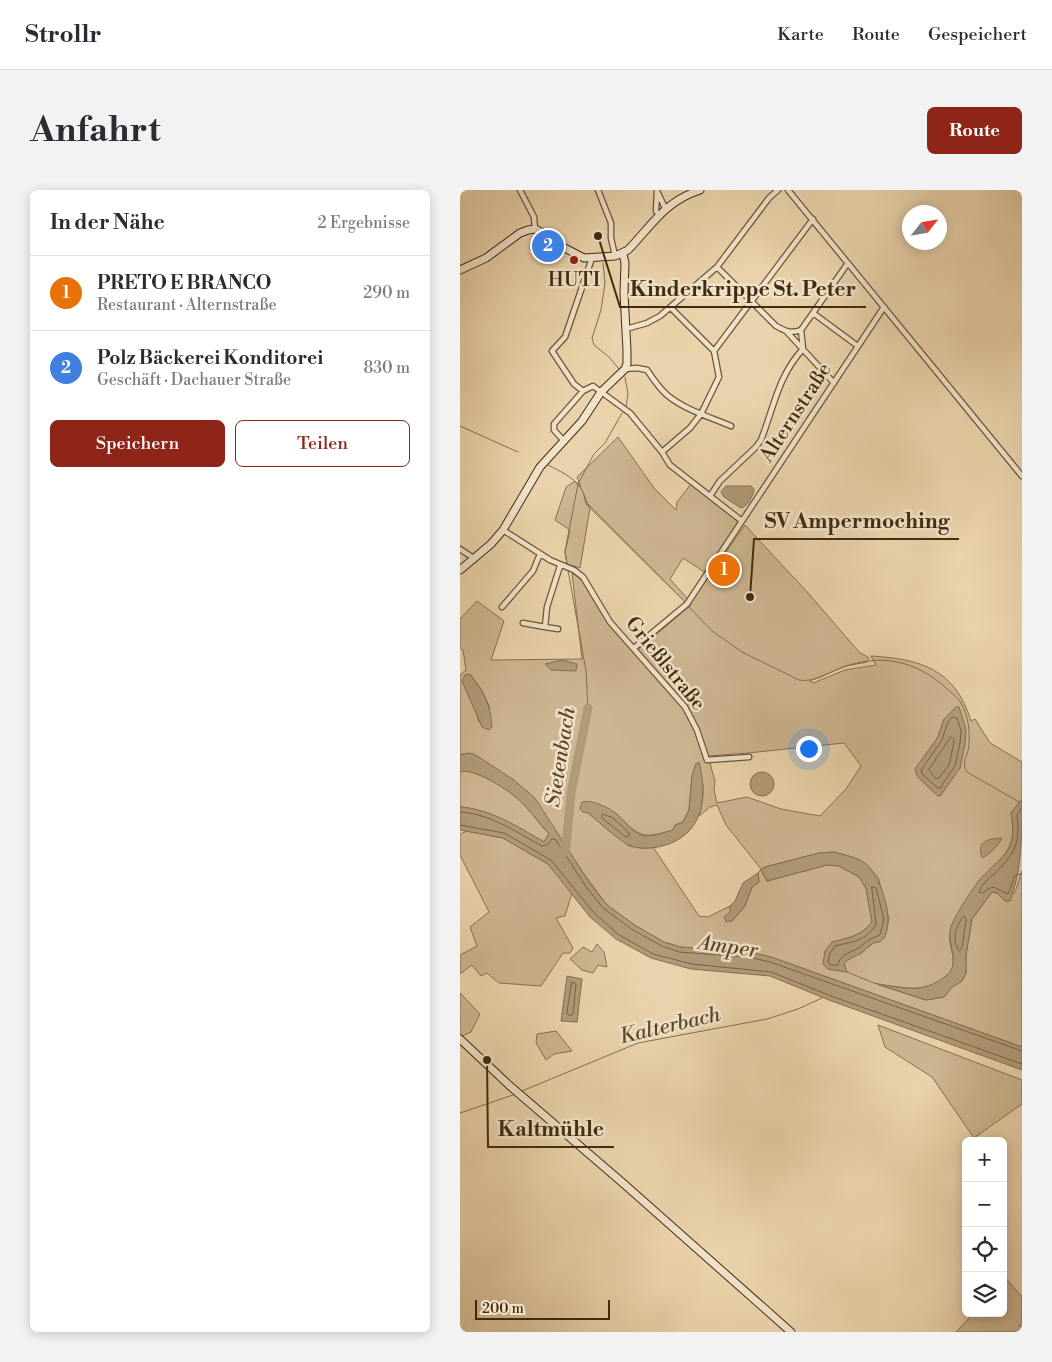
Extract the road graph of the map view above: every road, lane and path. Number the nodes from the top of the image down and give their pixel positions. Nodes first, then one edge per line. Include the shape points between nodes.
1 (520, 190) edge
2 (598, 190) edge
3 (700, 190) edge
4 (778, 190) edge
5 (788, 190) edge
6 (657, 191) edge
7 (665, 208) junction
8 (659, 215) junction
9 (812, 219) junction
10 (535, 229) junction
11 (619, 255) junction
12 (592, 258) junction
13 (848, 264) junction
14 (717, 267) junction
15 (460, 270) edge
16 (751, 302) junction
17 (884, 307) junction
18 (671, 308) junction
19 (813, 313) junction
20 (626, 329) junction
21 (801, 330) junction
22 (787, 332) junction
23 (855, 344) dead end
24 (803, 349) junction
25 (714, 351) junction
26 (625, 369) junction
27 (834, 383) junction
28 (583, 391) junction
29 (601, 392) junction
30 (702, 414) junction
31 (731, 426) dead end
32 (564, 440) junction
33 (662, 452) junction
34 (1022, 476) edge
35 (710, 496) junction
36 (742, 521) junction
37 (503, 530) junction
38 (460, 549) edge
39 (540, 554) junction
40 (474, 559) junction
41 (560, 566) junction
42 (460, 570) edge
43 (502, 607) dead end
44 (523, 623) dead end
45 (545, 627) junction
46 (558, 629) dead end
47 (634, 648) junction
48 (749, 757) dead end
49 (460, 1040) edge
50 (792, 1332) edge

1 - 10 street via 534,217
2 - 11 street
3 - 7 main road
4 - 14 street
5 - 9 street
6 - 7 street
6 - 8 street via 656,211
7 - 8 main road
8 - 11 main road via 628,250
9 - 13 street
9 - 16 street
10 - 12 main road via 577,255
10 - 15 main road via 520,232 486,258
11 - 12 main road
11 - 20 main road via 625,264
12 - 28 street via 564,337 552,351 574,384
13 - 17 street
13 - 19 street
14 - 16 street
14 - 18 street
16 - 22 street
16 - 25 street
17 - 27 street, Alternstraße
17 - 34 street
18 - 20 street via 660,316
18 - 25 street
19 - 21 street
19 - 23 street
20 - 26 main road
21 - 22 street
21 - 24 street
22 - 24 street
24 - 27 street
24 - 35 street via 777,389 761,440 720,481
25 - 30 street via 719,376
26 - 29 main road
26 - 30 street via 647,370 665,393
27 - 36 street, Alternstraße
28 - 29 street via 593,386
28 - 32 street via 554,424 554,430
29 - 32 main road via 582,421
29 - 33 street via 630,413
30 - 31 street
30 - 33 street
32 - 37 main road via 540,467
33 - 35 street via 670,465
35 - 36 street
36 - 47 street, Alternstraße via 687,604
37 - 39 street, Grießlstraße
37 - 40 main road
38 - 40 street
39 - 41 street, Grießlstraße
39 - 43 street via 533,571
40 - 42 main road
41 - 45 street via 547,607
41 - 47 street, Grießlstraße via 583,577 610,622
44 - 45 street
45 - 46 street
47 - 48 street, Grießlstraße via 689,712 706,760
49 - 50 main road

